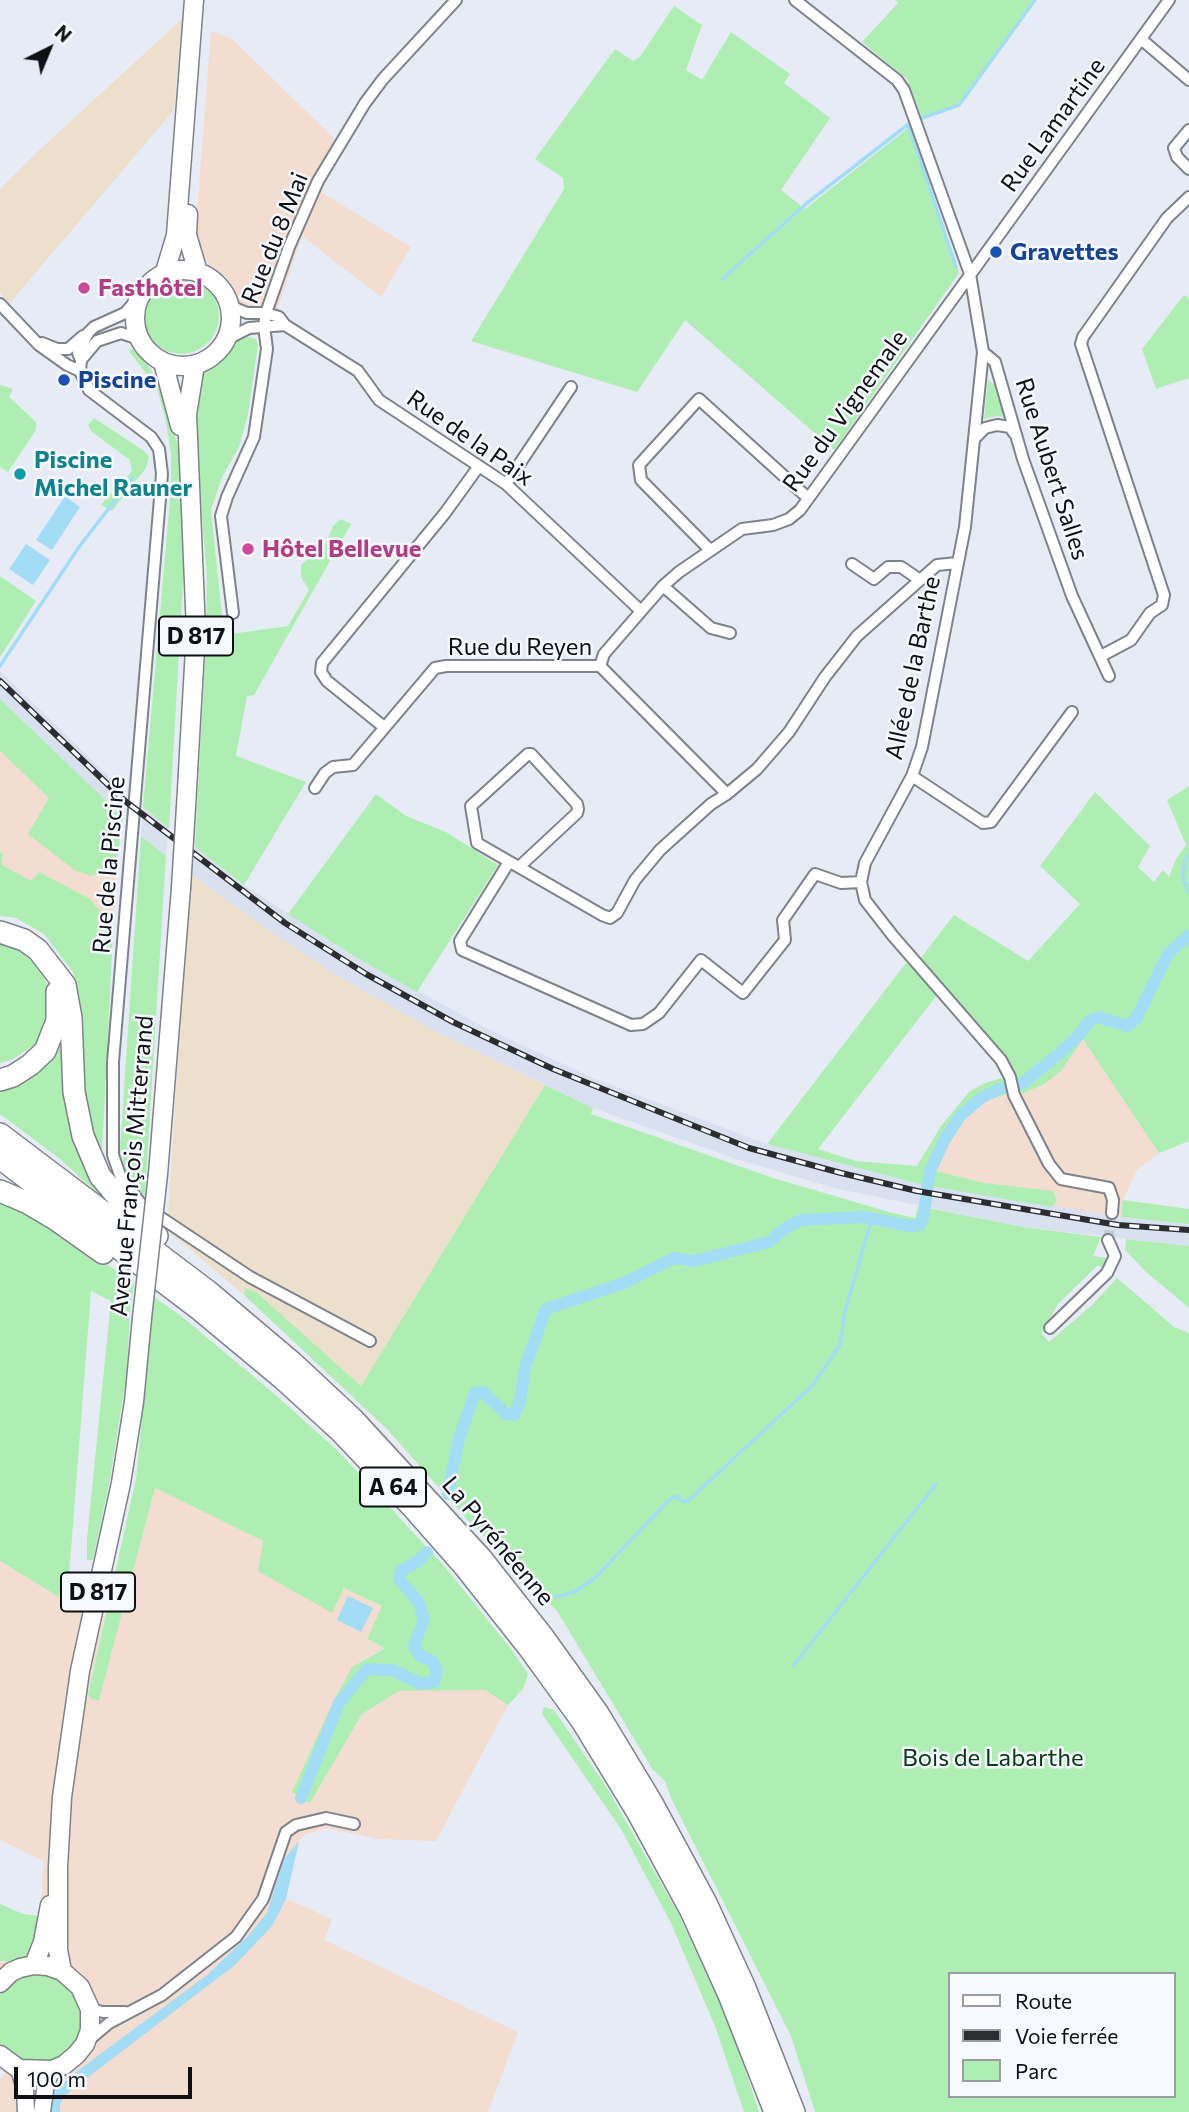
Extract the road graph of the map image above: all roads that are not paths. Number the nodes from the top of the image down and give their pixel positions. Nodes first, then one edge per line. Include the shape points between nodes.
1 (194, 0) edge
2 (206, 0) edge
3 (456, 0) edge
4 (795, 0) edge
5 (1169, 0) edge
6 (1141, 40) junction
7 (1189, 80) edge
8 (1189, 130) edge
9 (1189, 169) edge
10 (1189, 197) edge
11 (165, 272) junction
12 (198, 272) junction
13 (970, 274) junction
14 (138, 298) junction
15 (0, 304) edge
16 (230, 306) junction
17 (266, 313) junction
18 (18, 324) junction
19 (285, 325) junction
20 (264, 326) junction
21 (89, 332) junction
22 (139, 339) junction
23 (227, 339) junction
24 (983, 352) junction
25 (163, 362) junction
26 (80, 365) junction
27 (195, 365) junction
28 (571, 387) dead end
29 (1016, 435) junction
30 (975, 438) junction
31 (188, 464) junction
32 (479, 466) junction
33 (506, 484) junction
34 (808, 498) junction
35 (709, 550) junction
36 (957, 563) junction
37 (852, 564) dead end
38 (920, 580) junction
39 (663, 586) junction
40 (641, 611) junction
41 (233, 613) dead end
42 (730, 633) dead end
43 (1101, 656) junction
44 (600, 666) junction
45 (1110, 676) dead end
46 (1072, 712) dead end
47 (384, 727) junction
48 (912, 776) junction
49 (315, 788) dead end
50 (727, 794) junction
51 (514, 864) junction
52 (861, 882) junction
53 (0, 932) edge
54 (47, 960) junction
55 (0, 1080) edge
56 (0, 1133) edge
57 (0, 1158) edge
58 (0, 1191) edge
59 (1112, 1213) tunnel mouth
60 (1108, 1240) tunnel mouth
61 (170, 1286) junction
62 (209, 1292) junction
63 (1051, 1328) dead end
64 (370, 1341) dead end
65 (354, 1824) dead end
66 (58, 1867) junction
67 (34, 1965) junction
68 (62, 1971) junction
69 (4, 1975) edge
70 (90, 2009) junction
71 (131, 2011) junction
72 (85, 2044) junction
73 (0, 2055) edge
74 (19, 2068) junction
75 (52, 2070) junction
76 (26, 2112) edge
77 (42, 2112) edge
78 (775, 2112) edge
79 (793, 2112) edge

1 - 11 main road via 176,235
2 - 12 main road via 187,235
3 - 17 street, Rue du 8 Mai via 383,79 348,129 318,181
4 - 13 street, Rue Aubert Salles via 904,90
5 - 6 street, Rue Lamartine
6 - 7 street
6 - 13 street, Rue Lamartine
8 - 9 street via 1174,148
10 - 43 street via 1167,218 1081,344 1164,595 1162,605 1150,613 1131,640
11 - 12 main road
11 - 14 main road
12 - 16 main road via 213,279
13 - 24 street, Rue Aubert Salles
13 - 34 street, Rue du Vignemale
14 - 21 street via 125,313
14 - 22 main road via 135,325
15 - 18 street
16 - 17 street via 247,313
16 - 23 main road
17 - 19 street, Rue de la Paix via 279,317
17 - 20 street, Rue du 8 Mai
18 - 21 street via 57,349 68,349
18 - 26 street via 53,356
19 - 20 street
19 - 32 street, Rue de la Paix via 358,371 379,400
20 - 23 street
20 - 41 street, Rue du 8 Mai via 267,349 259,416 221,516
21 - 26 street via 78,353
22 - 25 main road
22 - 26 street via 121,333 106,336
23 - 27 main road via 208,360
24 - 29 street, Rue Aubert Salles via 995,362
24 - 30 street, Allée de la Barthe
25 - 27 main road
25 - 31 main road, Avenue François Mitterrand / D 817
26 - 64 street, Rue de la Piscine via 89,390 151,437 159,449 162,474 113,1062 113,1155 121,1178 142,1205 250,1277
27 - 31 main road, Avenue François Mitterrand / D 817 via 187,414
28 - 33 street
29 - 30 street via 1010,427 997,425 985,428
29 - 43 street, Rue Aubert Salles via 1072,596
30 - 36 street, Allée de la Barthe
31 - 66 main road, Avenue François Mitterrand / D 817, bridge via 196,631 158,1174 134,1402 80,1671 62,1797
32 - 33 street, Rue de la Paix
32 - 47 street via 322,663 327,681
33 - 40 street, Rue de la Paix
34 - 35 street, Rue du Vignemale via 789,519 742,529
34 - 35 street via 699,399 639,465 641,480
35 - 39 street, Rue du Vignemale
36 - 38 street via 937,565
36 - 48 street, Allée de la Barthe via 922,747
37 - 38 street via 874,579 888,567 901,567
38 - 50 street via 857,636 789,732 757,769
39 - 40 street, Rue du Vignemale
39 - 42 street via 711,628
40 - 44 street, Rue du Vignemale via 604,654
43 - 45 street, Rue Aubert Salles
44 - 47 street, Rue du Reyen via 435,668
44 - 50 street, Rue du Reyen
46 - 48 street via 991,822 983,823
47 - 49 street, Rue du Reyen via 353,765 333,767
48 - 52 street, Allée de la Barthe via 865,863
50 - 51 street via 660,850 610,918
51 - 51 street via 477,844 471,806 528,754 534,755 578,809
51 - 52 street via 460,941 461,950 631,1025 643,1024 659,1013 701,960 743,993 785,940 783,919 815,874 841,883
52 - 59 street via 865,900 892,936 1001,1060 1049,1164 1061,1179 1109,1188
53 - 54 highway via 24,940
54 - 55 highway via 56,988 57,1021 45,1051 13,1076
54 - 62 highway via 65,985 70,1003 74,1092 83,1136 100,1176 137,1220 190,1262
56 - 62 highway, La Pyrénéenne / A 64
57 - 61 highway, La Pyrénéenne / A 64
58 - 61 highway via 55,1219 128,1271
60 - 63 street via 1115,1256 1107,1273
61 - 78 highway, La Pyrénéenne / A 64 via 341,1432 440,1539 529,1648 582,1721 691,1911
62 - 79 highway, La Pyrénéenne / A 64 via 353,1419 481,1558 544,1638 611,1735 706,1903
65 - 71 street via 326,1818 286,1832 263,1899 236,1937 162,1995
66 - 67 main road, Avenue François Mitterrand / D 817
66 - 68 main road, Avenue François Mitterrand / D 817
67 - 68 main road
67 - 69 main road
68 - 70 main road via 80,1987
70 - 71 street
70 - 72 main road
71 - 72 street
72 - 75 main road
73 - 74 main road
74 - 75 main road
74 - 76 main road
75 - 77 main road

